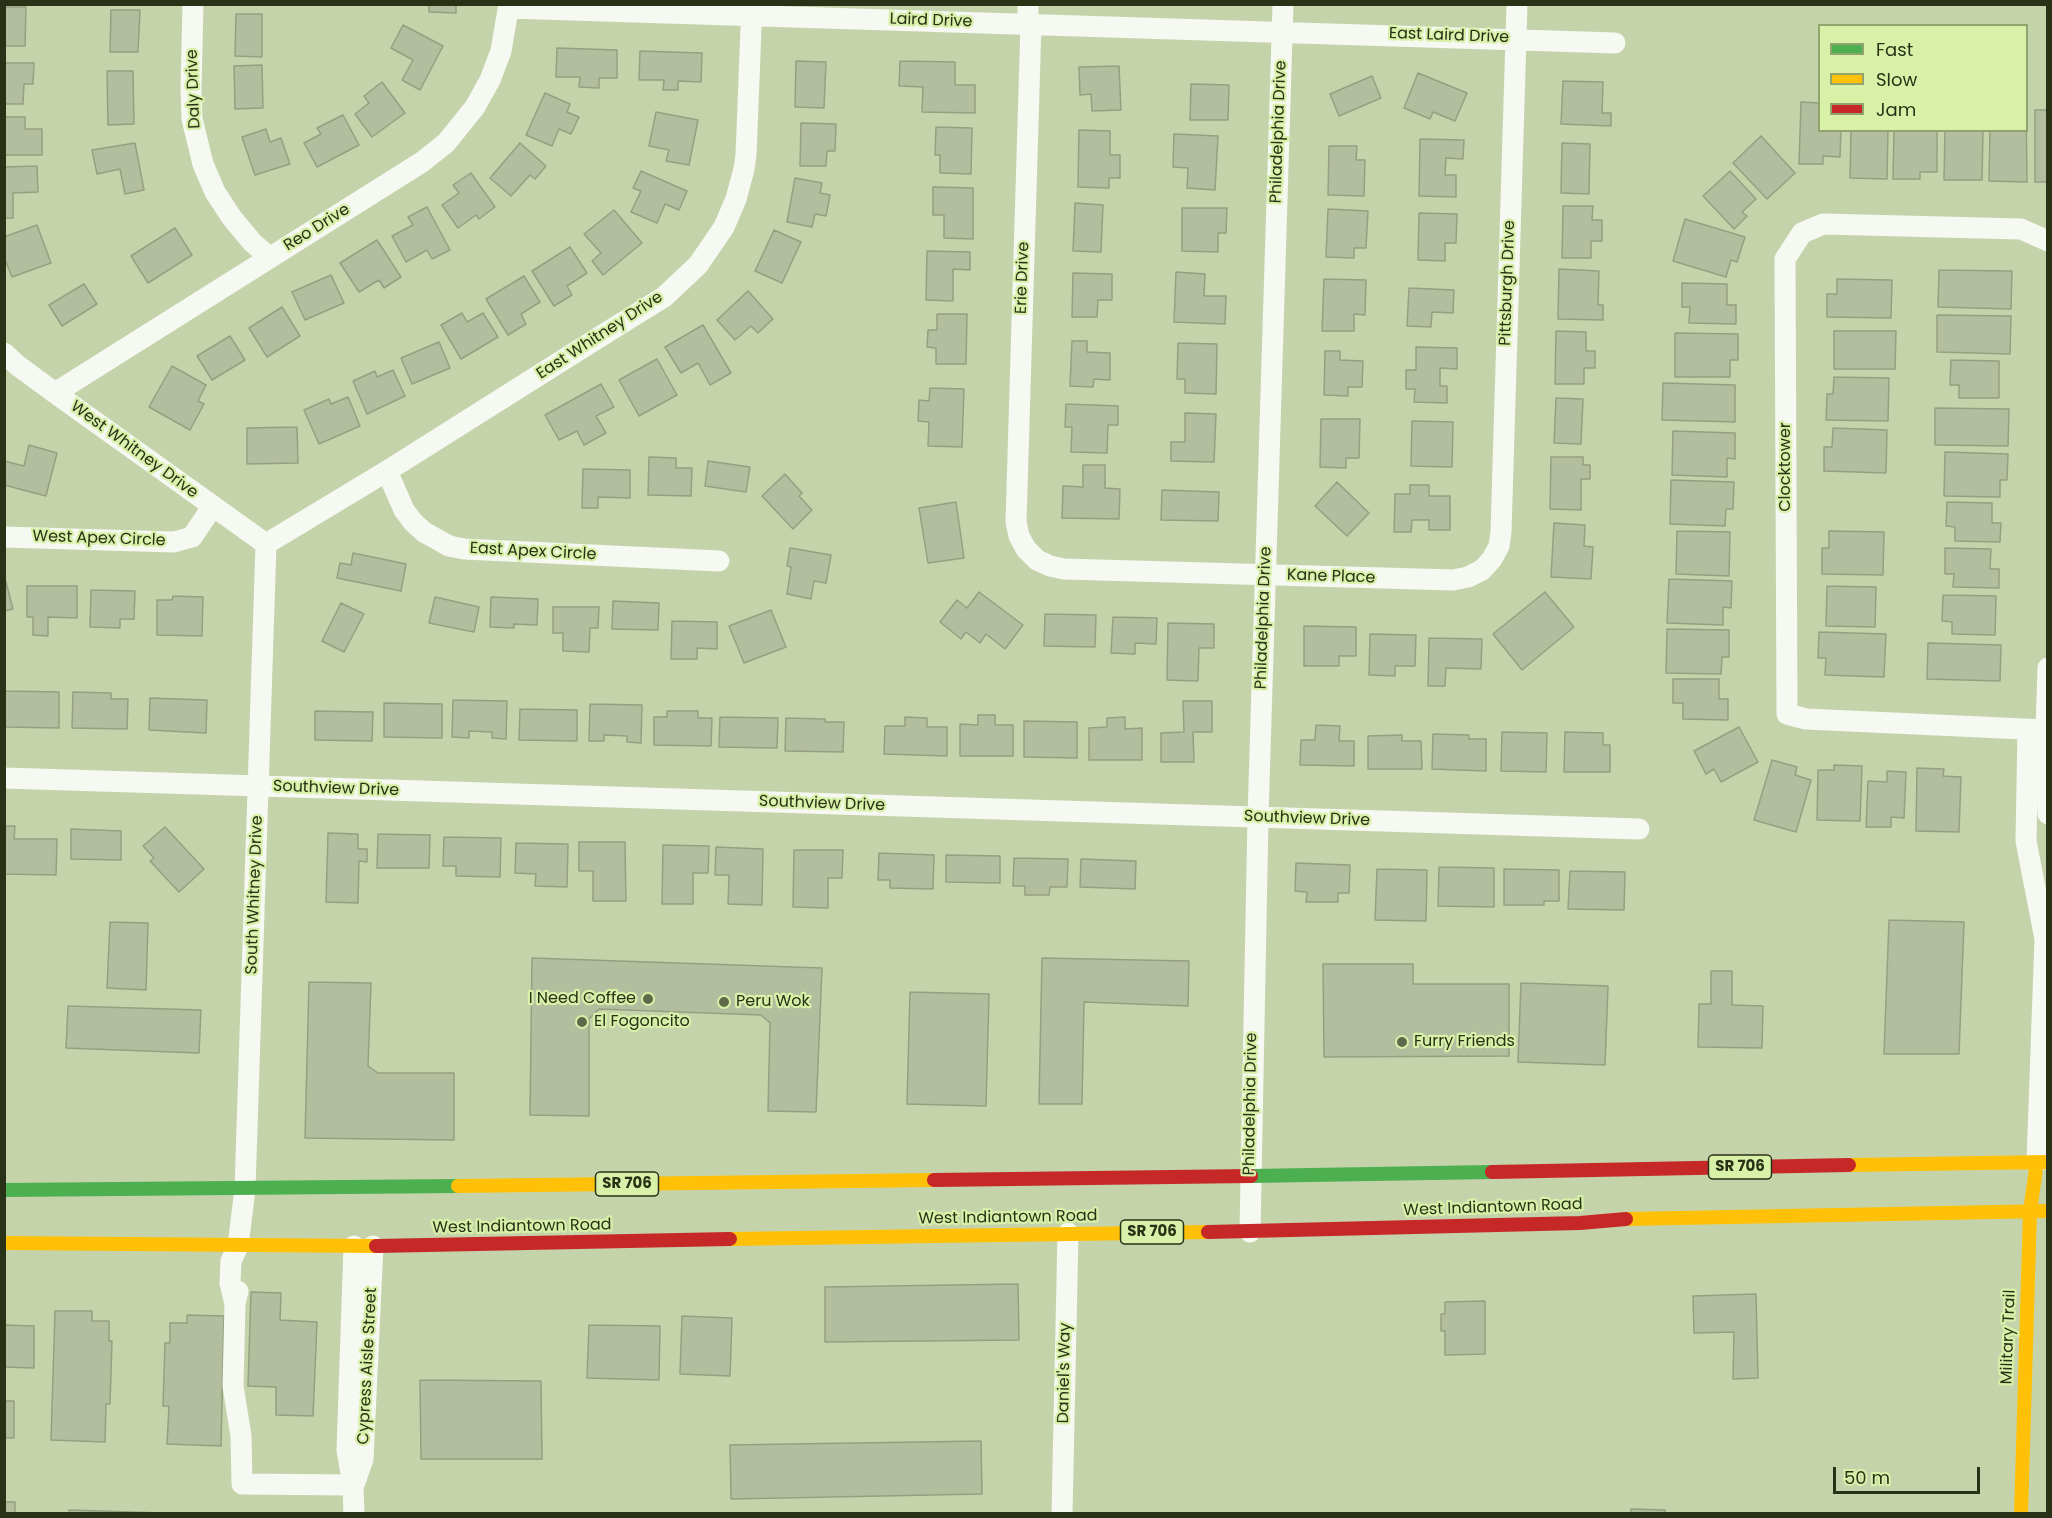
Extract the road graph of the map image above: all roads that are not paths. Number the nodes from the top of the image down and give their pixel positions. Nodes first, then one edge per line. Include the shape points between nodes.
1 (193, 4) edge
2 (1283, 4) edge
3 (1516, 4) edge
4 (509, 6) edge
5 (752, 10) edge
6 (1029, 14) edge
7 (1282, 31) junction
8 (1515, 38) junction
9 (1615, 43) dead end
10 (2048, 241) edge
11 (270, 258) junction
12 (4, 353) edge
13 (55, 393) junction
14 (387, 471) junction
15 (213, 506) junction
16 (4, 537) edge
17 (266, 544) junction
18 (1026, 549) joint
19 (1492, 559) joint
20 (719, 561) dead end
21 (1266, 575) junction
22 (2048, 668) edge
23 (2037, 729) junction
24 (4, 778) edge
25 (259, 786) junction
26 (2048, 814) edge
27 (1258, 817) junction
28 (1639, 829) dead end
29 (2042, 1162) edge
30 (1249, 1176) junction
31 (245, 1189) junction
32 (4, 1190) edge
33 (2030, 1211) junction
34 (2048, 1211) edge
35 (1250, 1232) junction
36 (1068, 1233) junction
37 (4, 1243) edge
38 (238, 1246) junction
39 (364, 1246) junction
40 (353, 1485) junction
41 (354, 1514) edge
42 (1062, 1514) edge
43 (2020, 1514) edge

1 - 11 street, Daly Drive via 192,119 203,164 232,218
2 - 7 street, Philadelphia Drive
3 - 8 street, Pittsburgh Drive
4 - 5 street, Laird Drive
4 - 11 street, Reo Drive via 501,51 490,80 456,132 422,162
5 - 6 street, Laird Drive
5 - 14 street, East Whitney Drive via 744,169 724,227 707,253 664,297
6 - 7 street, Laird Drive
6 - 18 street, Erie Drive via 1016,522
7 - 8 street, East Laird Drive
7 - 21 street, Philadelphia Drive
8 - 9 street, East Laird Drive
8 - 19 street, Pittsburgh Drive via 1501,532
10 - 23 street, Clocktower via 2021,229 1823,224 1802,233 1785,259 1787,714 1806,719
11 - 13 street, Reo Drive
12 - 13 street, West Whitney Drive
13 - 15 street, West Whitney Drive
14 - 17 street, East Whitney Drive
14 - 20 street, East Apex Circle via 413,522 450,546
15 - 16 street, West Apex Circle via 192,537 174,542
15 - 17 street, West Whitney Drive
17 - 25 street, South Whitney Drive
18 - 21 street, Kane Place via 1037,560 1064,569
19 - 21 street, Kane Place via 1482,570 1453,580
21 - 27 street, Philadelphia Drive
22 - 23 street
23 - 26 street
23 - 29 street via 2026,841 2045,939
24 - 25 street, Southview Drive
25 - 27 street, Southview Drive
25 - 31 street, South Whitney Drive
27 - 28 street, Southview Drive
27 - 30 street, Philadelphia Drive
29 - 30 main road, SR 706
29 - 33 main road, Military Trail
30 - 31 main road, SR 706
30 - 35 street, Philadelphia Drive
31 - 32 main road, SR 706
31 - 38 street, South Whitney Drive
33 - 34 main road, West Indiantown Road / SR 706
33 - 35 main road, West Indiantown Road / SR 706
33 - 43 main road, Military Trail
35 - 36 main road, West Indiantown Road / SR 706
36 - 39 main road, West Indiantown Road / SR 706
36 - 42 street, Daniel's Way
37 - 38 main road, West Indiantown Road / SR 706
38 - 39 main road, West Indiantown Road / SR 706
38 - 40 street, South Whitney Drive via 240,1280 235,1304 233,1386 242,1484
39 - 40 street, Cypress Aisle Street via 347,1450
40 - 41 street, Cypress Aisle Street

